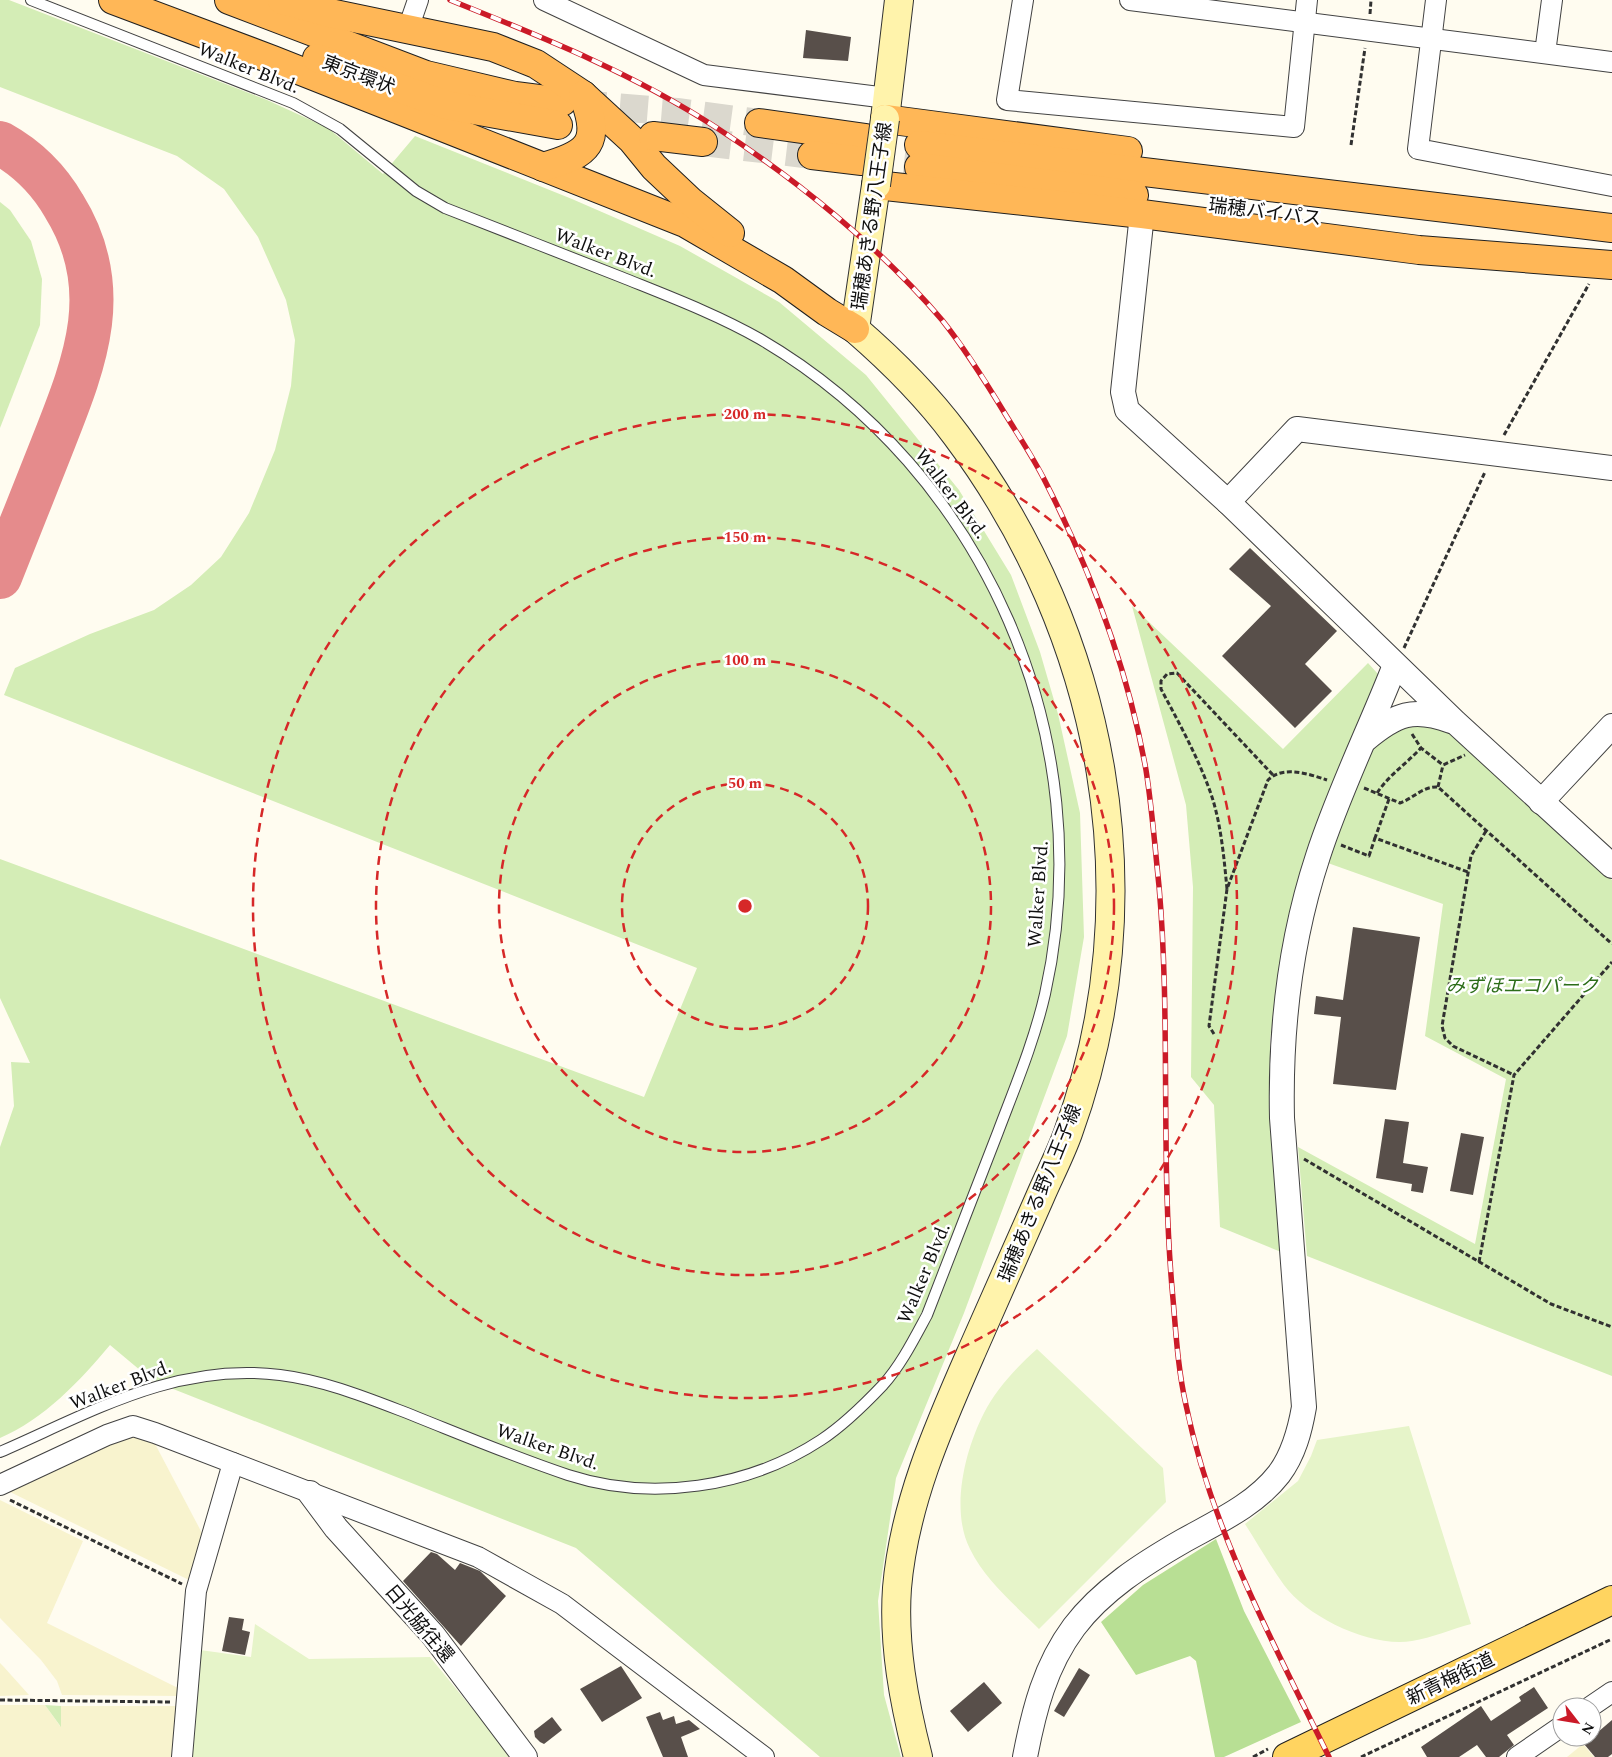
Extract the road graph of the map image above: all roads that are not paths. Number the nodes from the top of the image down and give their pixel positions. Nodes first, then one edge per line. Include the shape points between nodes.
1 (32, 0) edge
2 (113, 0) edge
3 (167, 0) edge
4 (229, 0) edge
5 (282, 0) edge
6 (418, 0) edge
7 (544, 0) edge
8 (899, 0) edge
9 (1023, 0) edge
10 (1130, 0) edge
11 (1308, 0) edge
12 (1436, 0) edge
13 (1552, 0) edge
14 (1196, 4) edge
15 (1305, 21) junction
16 (408, 28) junction
17 (1432, 38) junction
18 (1545, 53) junction
19 (1612, 62) edge
20 (568, 107) junction
21 (886, 108) junction
22 (759, 123) tunnel mouth
23 (653, 136) dead end
24 (703, 142) tunnel mouth
25 (812, 155) tunnel mouth
26 (543, 167) junction
27 (876, 186) junction
28 (1612, 186) edge
29 (1142, 214) junction
30 (1522, 217) junction
31 (1612, 228) edge
32 (1612, 255) edge
33 (1612, 265) edge
34 (855, 329) junction
35 (1612, 468) edge
36 (1228, 502) junction
37 (1395, 665) junction
38 (1455, 722) junction
39 (1612, 726) edge
40 (1365, 740) junction
41 (1541, 802) junction
42 (1612, 866) edge
43 (0, 1452) edge
44 (233, 1463) junction
45 (4, 1492) edge
46 (310, 1493) junction
47 (1612, 1600) edge
48 (1612, 1618) edge
49 (1552, 1733) edge
50 (182, 1757) edge
51 (524, 1757) edge
52 (764, 1757) edge
53 (918, 1757) edge
54 (1025, 1757) edge
55 (1287, 1757) edge
56 (1320, 1757) edge
57 (1516, 1757) edge

1 - 43 lane, Walker Blvd. via 293,103 340,129 416,191 445,208 694,306 760,339 858,410 925,481 955,522 983,566 1012,626 1036,694 1050,755 1058,812 1060,876 1056,931 1044,995 1023,1068 927,1315 885,1383 856,1413 821,1440 785,1460 752,1474 712,1483 673,1488 604,1484 569,1475 326,1384 280,1375 235,1372 195,1376 149,1388
2 - 26 highway
3 - 20 highway, 東京環状 via 396,89 446,105
4 - 20 highway, 東京環状 via 426,74
5 - 16 highway via 330,14
6 - 16 street
7 - 21 street via 704,75
8 - 21 main road, 瑞穂あきる野八王子線
9 - 15 street via 1007,100 1294,128
10 - 14 street
11 - 15 street
12 - 17 street
13 - 18 street
14 - 15 street
15 - 17 street
16 - 20 highway via 493,47 536,64
17 - 18 street
17 - 28 street via 1418,149
18 - 19 street
20 - 26 highway via 592,119 590,140 580,153 568,160
20 - 34 highway via 632,140 654,167 724,230 826,299
21 - 27 main road, 瑞穂あきる野八王子線, bridge
21 - 30 highway via 1486,199
22 - 25 highway via 864,149
23 - 24 highway
26 - 34 highway via 685,223 783,280
27 - 29 highway
27 - 34 main road, 瑞穂あきる野八王子線
29 - 33 highway via 1419,250
29 - 36 street via 1124,401 1127,410
30 - 31 highway, 瑞穂バイパス
30 - 32 highway, 瑞穂バイパス via 919,156
34 - 53 main road, 瑞穂あきる野八王子線 via 892,362 957,436 1009,516 1053,601 1092,722 1102,772 1110,862 1107,975 1093,1046 1070,1124 947,1406 913,1502 901,1561 897,1619 903,1694
35 - 36 street via 1297,430
36 - 37 street
37 - 38 street
37 - 40 street
38 - 40 street via 1434,714 1405,714 1390,720
38 - 41 street
39 - 41 street
40 - 54 street via 1318,855 1297,931 1285,1002 1282,1118 1304,1407 1301,1427 1286,1463 1261,1493 1219,1522 1125,1577 1075,1626 1060,1648 1041,1689
41 - 42 street
44 - 45 street via 133,1426 107,1435
44 - 46 street
44 - 50 street via 196,1591
46 - 51 street, 日光脇往還 via 336,1528 432,1635
46 - 52 street via 478,1557 521,1580 562,1604
47 - 55 main road, 新青梅街道
48 - 56 main road, 新青梅街道
49 - 57 street

